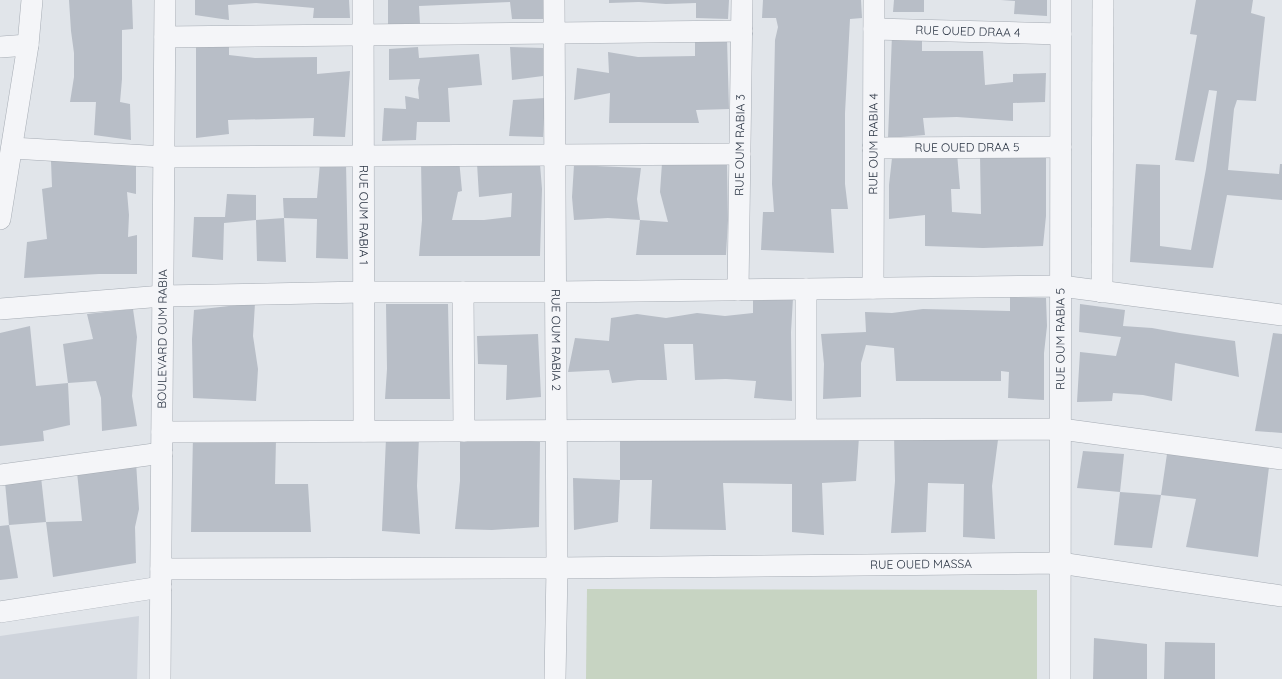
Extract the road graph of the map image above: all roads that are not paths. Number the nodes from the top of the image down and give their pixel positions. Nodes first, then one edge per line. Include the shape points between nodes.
1 (32, 0) edge
2 (166, 0) edge
3 (363, 0) edge
4 (554, 0) edge
5 (742, 0) edge
6 (874, 0) edge
7 (1061, 0) edge
8 (1104, 0) edge
9 (874, 29) junction
10 (742, 31) junction
11 (554, 34) junction
12 (1061, 34) junction
13 (364, 35) junction
14 (165, 37) junction
15 (28, 45) junction
16 (0, 47) edge
17 (1061, 147) junction
18 (873, 148) junction
19 (740, 154) junction
20 (554, 155) junction
21 (363, 156) junction
22 (164, 157) junction
23 (7, 160) edge
24 (0, 219) edge
25 (1061, 286) junction
26 (873, 288) junction
27 (806, 289) junction
28 (738, 290) junction
29 (363, 292) junction
30 (463, 292) junction
31 (556, 292) junction
32 (1102, 292) junction
33 (163, 296) junction
34 (0, 309) edge
35 (1282, 315) edge
36 (806, 428) junction
37 (1061, 428) junction
38 (464, 430) junction
39 (555, 430) junction
40 (364, 431) junction
41 (162, 432) junction
42 (162, 453) junction
43 (1282, 459) edge
44 (0, 475) edge
45 (1060, 563) junction
46 (557, 568) junction
47 (161, 578) junction
48 (1282, 596) edge
49 (0, 612) edge
50 (160, 679) edge
51 (555, 679) edge
52 (1060, 679) edge

1 - 15 street
2 - 14 street, BOULEVARD OUM RABIA
3 - 13 street, RUE OUM RABIA 1
4 - 11 street, RUE OUM RABIA 2
5 - 10 street, RUE OUM RABIA 3
6 - 9 street, RUE OUM RABIA 4
7 - 12 street, RUE OUM RABIA 5
8 - 32 street
9 - 12 street, RUE OUED DRAA 4
9 - 18 street, RUE OUM RABIA 4
10 - 11 street
10 - 19 street, RUE OUM RABIA 3
11 - 13 street
11 - 20 street, RUE OUM RABIA 2
12 - 17 street, RUE OUM RABIA 5
13 - 14 street
13 - 21 street, RUE OUM RABIA 1
14 - 22 street, BOULEVARD OUM RABIA
15 - 16 street
15 - 23 street
17 - 18 street, RUE OUED DRAA 5
17 - 25 street, RUE OUM RABIA 5
18 - 26 street, RUE OUM RABIA 4
19 - 20 street
19 - 28 street, RUE OUM RABIA 3
20 - 21 street
20 - 31 street, RUE OUM RABIA 2
21 - 22 street
21 - 29 street, RUE OUM RABIA 1
22 - 23 street
22 - 33 street, BOULEVARD OUM RABIA
23 - 24 street
25 - 26 street
25 - 32 street
25 - 37 street, RUE OUM RABIA 5
26 - 27 street
27 - 28 street
27 - 36 street
28 - 31 street
29 - 30 street
29 - 33 street
29 - 40 street, RUE OUM RABIA 1
30 - 31 street
30 - 38 street
31 - 39 street, RUE OUM RABIA 2
32 - 35 street
33 - 34 street
33 - 41 street, BOULEVARD OUM RABIA
36 - 37 street
36 - 39 street
37 - 43 street
37 - 45 street, RUE OUM RABIA 5
38 - 39 street
38 - 40 street
39 - 46 street, RUE OUM RABIA 2
40 - 41 street
41 - 42 street, BOULEVARD OUM RABIA
42 - 44 street
42 - 47 street, BOULEVARD OUM RABIA
45 - 46 street, RUE OUED MASSA
45 - 48 street, RUE OUED MASSA
45 - 52 street, RUE OUM RABIA 5
46 - 47 street, RUE OUED MASSA
46 - 51 street, RUE OUM RABIA 2
47 - 49 street, RUE OUED MASSA
47 - 50 street, BOULEVARD OUM RABIA

